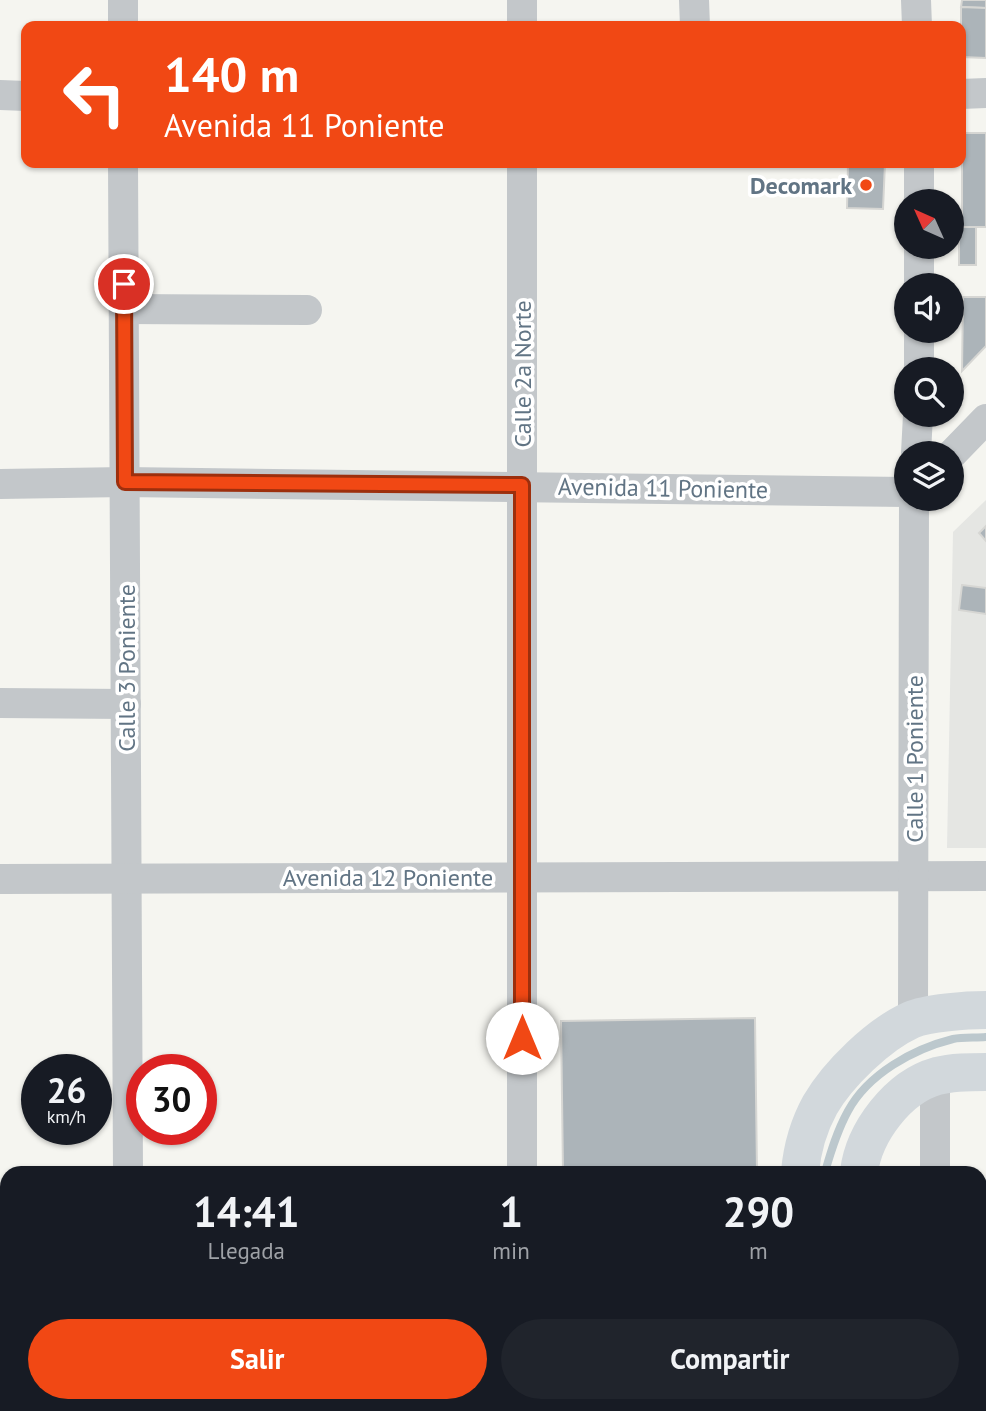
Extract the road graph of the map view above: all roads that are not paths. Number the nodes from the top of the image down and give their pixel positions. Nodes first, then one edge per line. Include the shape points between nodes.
1 (122, 0) edge
2 (522, 0) edge
3 (694, 0) edge
4 (916, 0) edge
5 (123, 21) edge
6 (522, 21) edge
7 (695, 21) edge
8 (917, 21) edge
9 (986, 93) edge
10 (966, 94) edge
11 (0, 95) edge
12 (21, 96) edge
13 (123, 168) edge
14 (522, 168) edge
15 (919, 168) edge
16 (919, 189) edge
17 (124, 309) junction
18 (307, 310) dead end
19 (986, 419) edge
20 (964, 442) edge
21 (125, 482) junction
22 (0, 484) edge
23 (522, 485) junction
24 (894, 492) edge
25 (914, 511) edge
26 (0, 703) edge
27 (126, 704) junction
28 (522, 876) junction
29 (986, 876) edge
30 (913, 877) junction
31 (127, 878) junction
32 (0, 879) edge
33 (986, 1010) edge
34 (913, 1019) junction
35 (986, 1072) edge
36 (935, 1077) junction
37 (128, 1166) edge
38 (522, 1166) edge
39 (801, 1166) edge
40 (860, 1166) edge
41 (935, 1166) edge

1 - 5 street
2 - 6 street
3 - 7 street
4 - 8 street
9 - 10 street
11 - 12 street
13 - 17 street, Calle 3 Poniente
14 - 23 street, Calle 2a Norte
15 - 16 street
17 - 18 street
17 - 21 street, Calle 3 Poniente
19 - 20 street
21 - 22 street, Avenida 11 Poniente
21 - 23 street, Avenida 11 Poniente
21 - 27 street, Calle 3 Poniente
23 - 24 street, Avenida 11 Poniente
23 - 28 street, Calle 2a Norte
25 - 30 street, Calle 1 Poniente
26 - 27 street
27 - 31 street, Calle 3 Poniente
28 - 30 street, Avenida 12 Poniente
28 - 31 street, Avenida 12 Poniente
28 - 38 street, Calle 2a Norte
29 - 30 street, Avenida 12 Poniente
30 - 34 street, Calle 1 Poniente
31 - 32 street, Avenida 12 Poniente
31 - 37 street, Calle 3 Poniente
33 - 34 main road
34 - 39 main road via 883,1036 820,1105
35 - 36 main road
36 - 40 main road via 891,1106 872,1133
36 - 41 street

